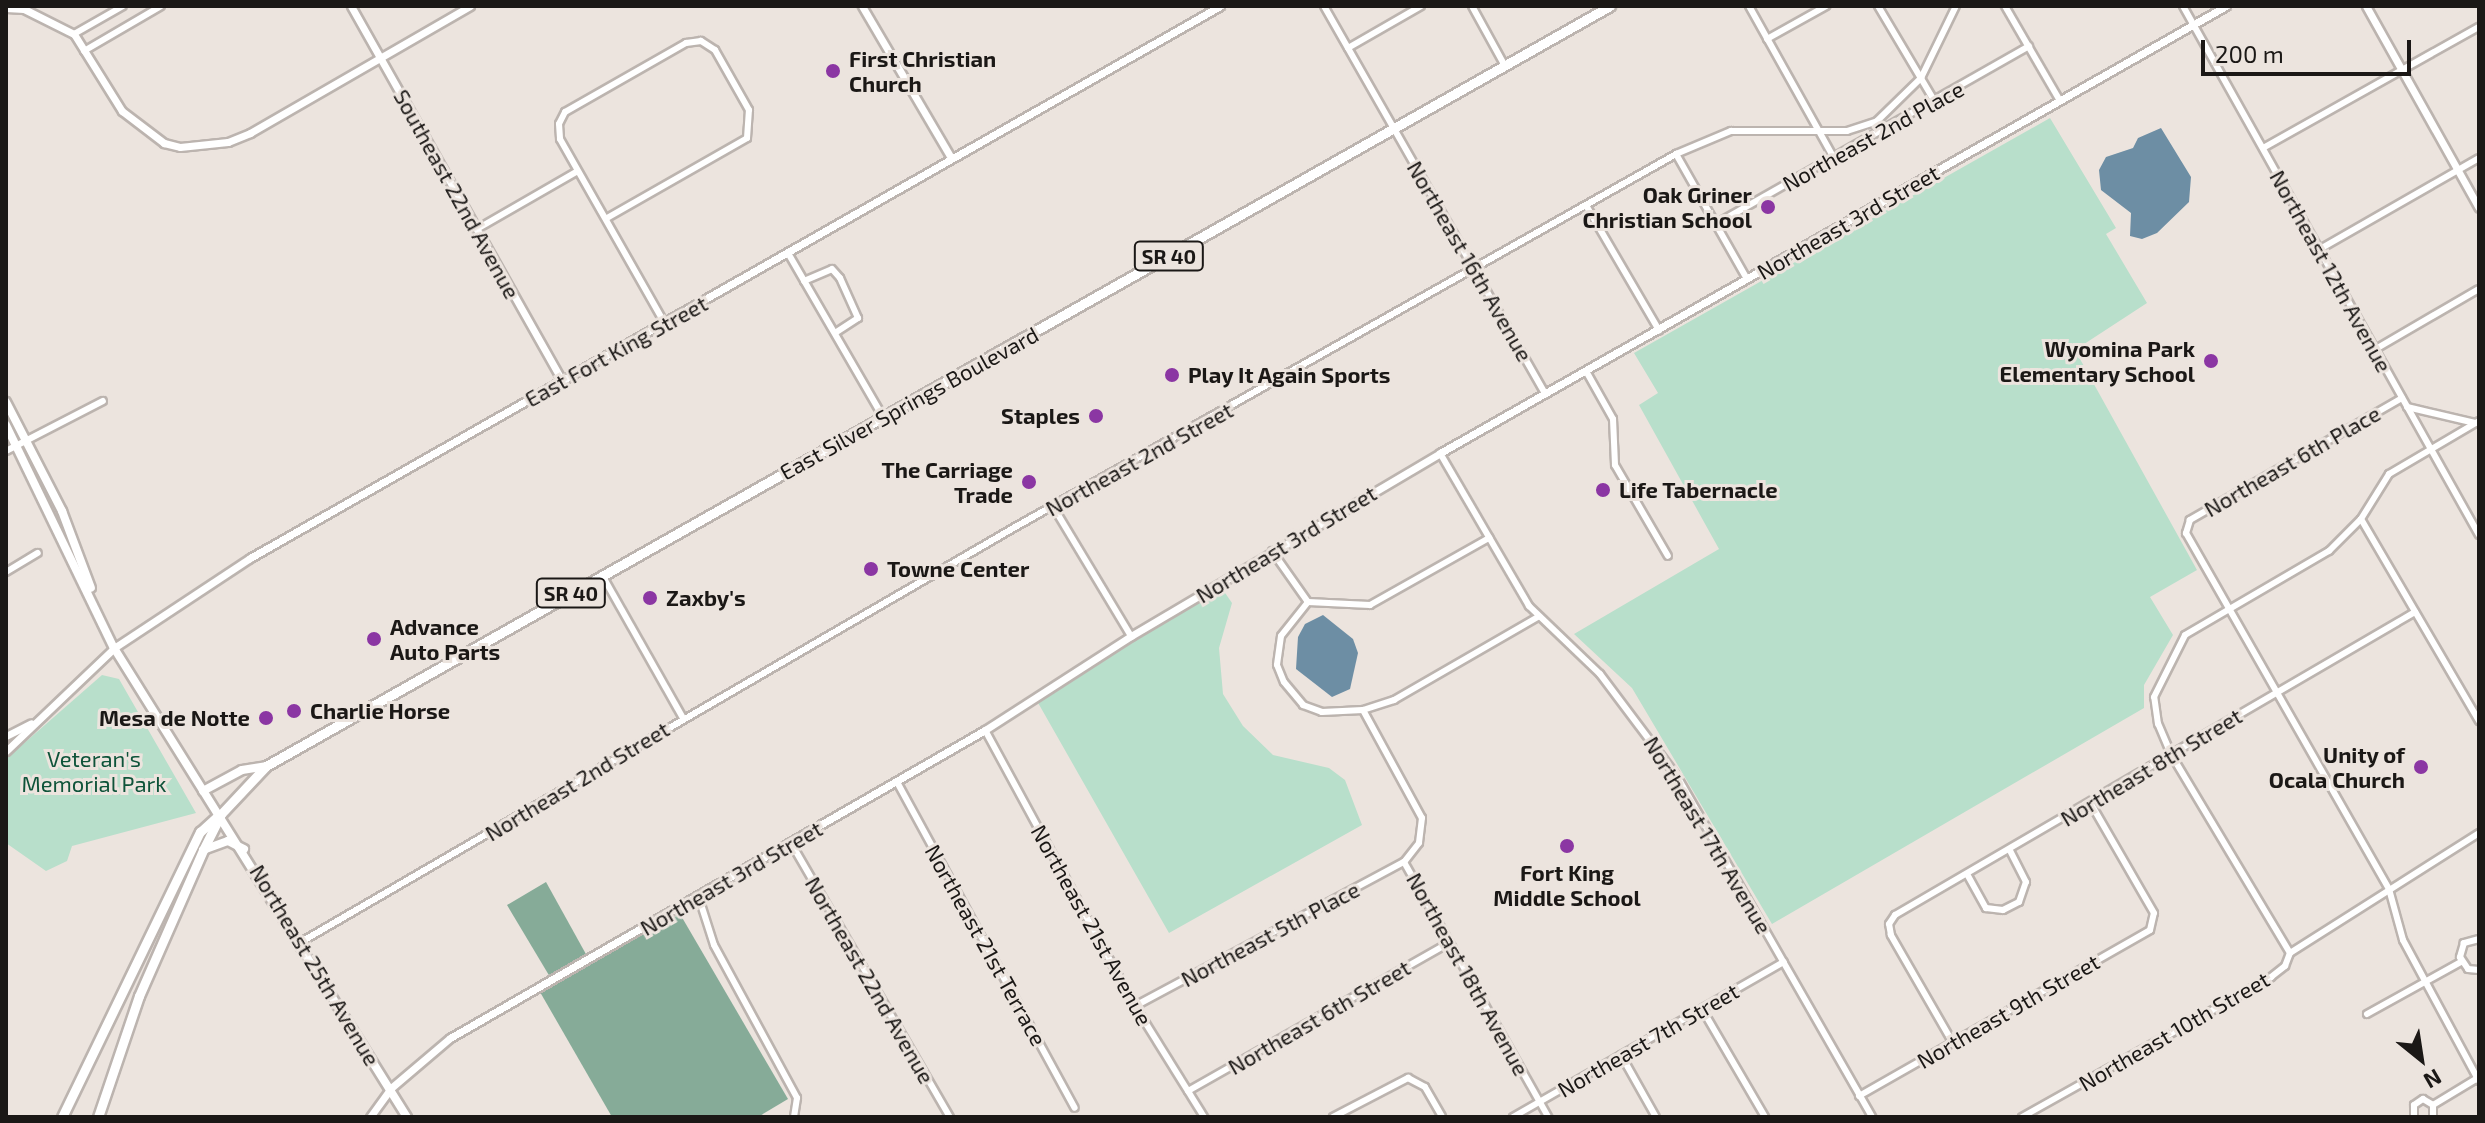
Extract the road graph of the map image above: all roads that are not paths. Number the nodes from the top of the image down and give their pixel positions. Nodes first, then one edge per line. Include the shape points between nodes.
1 (123, 6) edge
2 (161, 6) edge
3 (351, 6) edge
4 (470, 6) edge
5 (862, 6) edge
6 (1220, 6) edge
7 (1324, 6) edge
8 (1421, 6) edge
9 (1472, 6) edge
10 (1610, 6) edge
11 (1749, 6) edge
12 (1826, 6) edge
13 (1878, 6) edge
14 (1956, 6) edge
15 (2005, 6) edge
16 (2183, 6) edge
17 (2226, 6) edge
18 (2366, 6) edge
19 (6, 8) edge
20 (2193, 24) junction
21 (2479, 27) edge
22 (74, 34) junction
23 (1767, 39) junction
24 (2029, 46) junction
25 (1348, 48) junction
26 (84, 51) junction
27 (380, 57) junction
28 (1505, 66) junction
29 (2402, 71) junction
30 (1921, 78) junction
31 (2060, 101) junction
32 (1935, 102) junction
33 (1879, 119) junction
34 (1395, 129) junction
35 (1886, 129) junction
36 (1818, 133) junction
37 (2263, 148) junction
38 (1676, 154) junction
39 (951, 158) junction
40 (1834, 158) junction
41 (2479, 158) edge
42 (2457, 169) junction
43 (578, 171) junction
44 (1587, 207) junction
45 (2479, 208) edge
46 (607, 218) junction
47 (1716, 224) junction
48 (477, 229) junction
49 (2320, 249) junction
50 (788, 253) junction
51 (1474, 269) junction
52 (1747, 279) junction
53 (804, 281) junction
54 (2479, 289) edge
55 (665, 324) junction
56 (1659, 330) junction
57 (835, 333) junction
58 (2374, 350) junction
59 (1586, 371) junction
60 (562, 381) junction
61 (1545, 394) junction
62 (2402, 398) junction
63 (103, 401) dead end
64 (6, 402) edge
65 (2407, 407) junction
66 (883, 417) junction
67 (2477, 422) edge
68 (6, 425) edge
69 (27, 439) junction
70 (17, 445) junction
71 (2430, 448) junction
72 (6, 451) edge
73 (1440, 453) junction
74 (1054, 508) junction
75 (2361, 519) junction
76 (2479, 535) edge
77 (1489, 538) junction
78 (1272, 551) junction
79 (38, 553) dead end
80 (1668, 556) dead end
81 (6, 572) edge
82 (602, 575) junction
83 (1308, 602) junction
84 (2229, 609) junction
85 (2415, 612) junction
86 (1538, 617) junction
87 (1131, 636) junction
88 (114, 648) junction
89 (2277, 691) junction
90 (1363, 710) junction
91 (683, 718) junction
92 (2479, 721) edge
93 (31, 723) junction
94 (985, 730) junction
95 (6, 736) edge
96 (6, 751) edge
97 (2171, 754) junction
98 (266, 766) junction
99 (897, 782) junction
100 (203, 791) junction
101 (2091, 804) junction
102 (221, 814) junction
103 (2479, 833) edge
104 (791, 843) junction
105 (203, 850) junction
106 (245, 850) junction
107 (2010, 850) junction
108 (1404, 862) junction
109 (1967, 874) junction
110 (2389, 889) junction
111 (699, 898) junction
112 (2479, 939) edge
113 (301, 942) junction
114 (1450, 942) junction
115 (2290, 953) junction
116 (1784, 962) junction
117 (2461, 962) junction
118 (2479, 970) edge
119 (2424, 981) junction
120 (1135, 1006) junction
121 (1702, 1009) junction
122 (2367, 1014) dead end
123 (1953, 1043) junction
124 (1621, 1055) junction
125 (2478, 1080) edge
126 (391, 1088) junction
127 (1188, 1091) junction
128 (1859, 1096) junction
129 (1540, 1102) junction
130 (2433, 1105) junction
131 (1075, 1108) dead end
132 (62, 1117) edge
133 (98, 1117) edge
134 (370, 1117) edge
135 (407, 1117) edge
136 (794, 1117) edge
137 (950, 1117) edge
138 (1204, 1117) edge
139 (1333, 1117) edge
140 (1442, 1117) edge
141 (1513, 1117) edge
142 (1548, 1117) edge
143 (1656, 1117) edge
144 (1765, 1117) edge
145 (1872, 1117) edge
146 (2022, 1117) edge
147 (2414, 1117) edge
148 (2433, 1117) edge

1 - 22 street
2 - 26 street
3 - 27 street, Southeast 22nd Avenue
4 - 27 street
5 - 39 street
6 - 39 street, East Fort King Street
7 - 25 street, Northeast 16th Avenue
8 - 25 street
9 - 28 street
10 - 28 main road, East Silver Springs Boulevard / SR 40
11 - 23 street
12 - 23 street
13 - 30 street
14 - 30 street, Northeast 2nd Street
15 - 24 street
16 - 20 street, Northeast 12th Avenue
17 - 20 street, Northeast 3rd Street
18 - 29 street
19 - 22 street via 24,9
20 - 31 street, Northeast 3rd Street
20 - 37 street, Northeast 12th Avenue
21 - 29 street
22 - 26 street
23 - 36 street
24 - 31 street
24 - 32 street, Northeast 2nd Place
25 - 34 street, Northeast 16th Avenue
26 - 27 street via 122,111 164,143 180,147 228,142 250,133
27 - 48 street, Southeast 22nd Avenue
28 - 34 main road, East Silver Springs Boulevard / SR 40
29 - 37 street
29 - 42 street
30 - 32 street
30 - 33 street, Northeast 2nd Street
31 - 52 street, Northeast 3rd Street
32 - 35 street, Northeast 2nd Place
33 - 35 street
33 - 36 street, Northeast 2nd Street via 1847,131
34 - 51 street, Northeast 16th Avenue
34 - 66 main road, East Silver Springs Boulevard / SR 40
35 - 40 street, Northeast 2nd Place
36 - 38 street, Northeast 2nd Street via 1731,131
36 - 40 street
37 - 49 street, Northeast 12th Avenue
38 - 44 street, Northeast 2nd Street
38 - 47 street
39 - 50 street, East Fort King Street
40 - 47 street, Northeast 2nd Place
41 - 42 street
42 - 45 street
42 - 49 street
43 - 46 street
43 - 46 street via 560,139 565,112 686,43 701,41 715,50 749,110 747,138
43 - 48 street
44 - 51 street, Northeast 2nd Street
44 - 56 street
46 - 55 street
47 - 52 street
48 - 60 street, Southeast 22nd Avenue
49 - 58 street, Northeast 12th Avenue
50 - 53 street
50 - 55 street, East Fort King Street
51 - 61 street, Northeast 16th Avenue
51 - 74 street, Northeast 2nd Street
52 - 56 street, Northeast 3rd Street
53 - 57 street
53 - 57 street via 832,269 840,278 858,318
54 - 58 street
55 - 60 street, East Fort King Street
56 - 59 street, Northeast 3rd Street
57 - 66 street
58 - 62 street, Northeast 12th Avenue
59 - 61 street, Northeast 3rd Street
59 - 80 street via 1613,419 1615,465
60 - 88 street, East Fort King Street via 250,558
61 - 73 street, Northeast 3rd Street
62 - 65 street, Northeast 12th Avenue
62 - 84 street, Northeast 6th Place via 2185,526
63 - 69 street
64 - 69 main road
65 - 67 street
65 - 71 street, Northeast 12th Avenue
66 - 82 main road, East Silver Springs Boulevard / SR 40
67 - 71 street
68 - 70 main road
69 - 70 street
69 - 88 main road via 62,511
70 - 72 street
70 - 88 main road
71 - 75 street via 2389,474
71 - 76 street, Northeast 12th Avenue
73 - 77 street, Northeast 17th Avenue
73 - 78 street, Northeast 3rd Street
74 - 87 street
74 - 91 street, Northeast 2nd Street
75 - 84 street via 2329,551
75 - 85 street
77 - 83 street via 1370,605
77 - 86 street, Northeast 17th Avenue
78 - 83 street
78 - 87 street, Northeast 3rd Street
79 - 81 street
82 - 91 street
82 - 98 main road, East Silver Springs Boulevard / SR 40
83 - 90 street via 1281,636 1277,665 1284,682 1303,705 1322,712
84 - 89 street
84 - 97 street via 2185,635 2154,697
85 - 89 street, Northeast 8th Street
85 - 92 street
86 - 90 street via 1394,700
86 - 116 street, Northeast 17th Avenue via 1600,674 1643,726
87 - 94 street, Northeast 3rd Street
88 - 93 street, East Fort King Street
88 - 100 main road, Northeast 25th Avenue
89 - 97 street, Northeast 8th Street
89 - 110 street
90 - 108 street, Northeast 18th Avenue via 1422,818 1419,843
91 - 113 street, Northeast 2nd Street via 555,798
93 - 95 street, East Fort King Street
93 - 96 street, East Fort King Street
94 - 99 street, Northeast 3rd Street
94 - 120 street, Northeast 21st Avenue
97 - 101 street, Northeast 8th Street
97 - 115 street
98 - 100 main road via 242,770
98 - 102 main road, East Silver Springs Boulevard / SR 40
99 - 104 street, Northeast 3rd Street
99 - 131 street, Northeast 21st Terrace
100 - 102 main road, Northeast 25th Avenue
101 - 107 street, Northeast 8th Street
101 - 123 street, Northeast 9th Street via 2155,924
102 - 105 main road, East Silver Springs Boulevard / SR 40
102 - 106 main road, Northeast 25th Avenue
102 - 132 main road, East Silver Springs Boulevard / SR 40 via 200,832
103 - 110 street, Northeast 10th Street
104 - 111 street, Northeast 3rd Street
104 - 137 street, Northeast 22nd Avenue
105 - 106 main road via 228,841
105 - 133 main road, East Silver Springs Boulevard / SR 40 via 139,996
106 - 113 main road, Northeast 25th Avenue
107 - 109 street, Northeast 8th Street
107 - 109 street via 2026,882 2019,902 2003,910 1986,908
108 - 114 street, Northeast 18th Avenue
108 - 120 street, Northeast 5th Place
109 - 123 street, Northeast 8th Street via 1895,915 1889,924
110 - 115 street, Northeast 10th Street
110 - 119 street via 2403,940
111 - 126 street, Northeast 3rd Street via 450,1038
111 - 136 street via 714,945 797,1098
112 - 117 street via 2464,943
113 - 126 main road, Northeast 25th Avenue
114 - 127 street, Northeast 6th Street
114 - 129 street, Northeast 18th Avenue
115 - 146 street, Northeast 10th Street via 2285,966 2269,978
116 - 121 street, Northeast 7th Street
116 - 128 street, Northeast 17th Avenue
117 - 118 street
117 - 119 street
119 - 122 street
119 - 125 street
120 - 127 street, Northeast 21st Avenue
121 - 124 street, Northeast 7th Street
121 - 144 street
123 - 128 street, Northeast 9th Street
124 - 129 street, Northeast 7th Street
124 - 143 street
125 - 130 street
126 - 134 street, Northeast 3rd Street
126 - 135 main road, Northeast 25th Avenue
127 - 138 street, Northeast 21st Avenue
128 - 145 street, Northeast 17th Avenue
129 - 141 street, Northeast 7th Street
129 - 142 street, Northeast 18th Avenue
130 - 147 street via 2419,1100 2412,1109
130 - 148 street
139 - 140 street via 1408,1078 1425,1087

